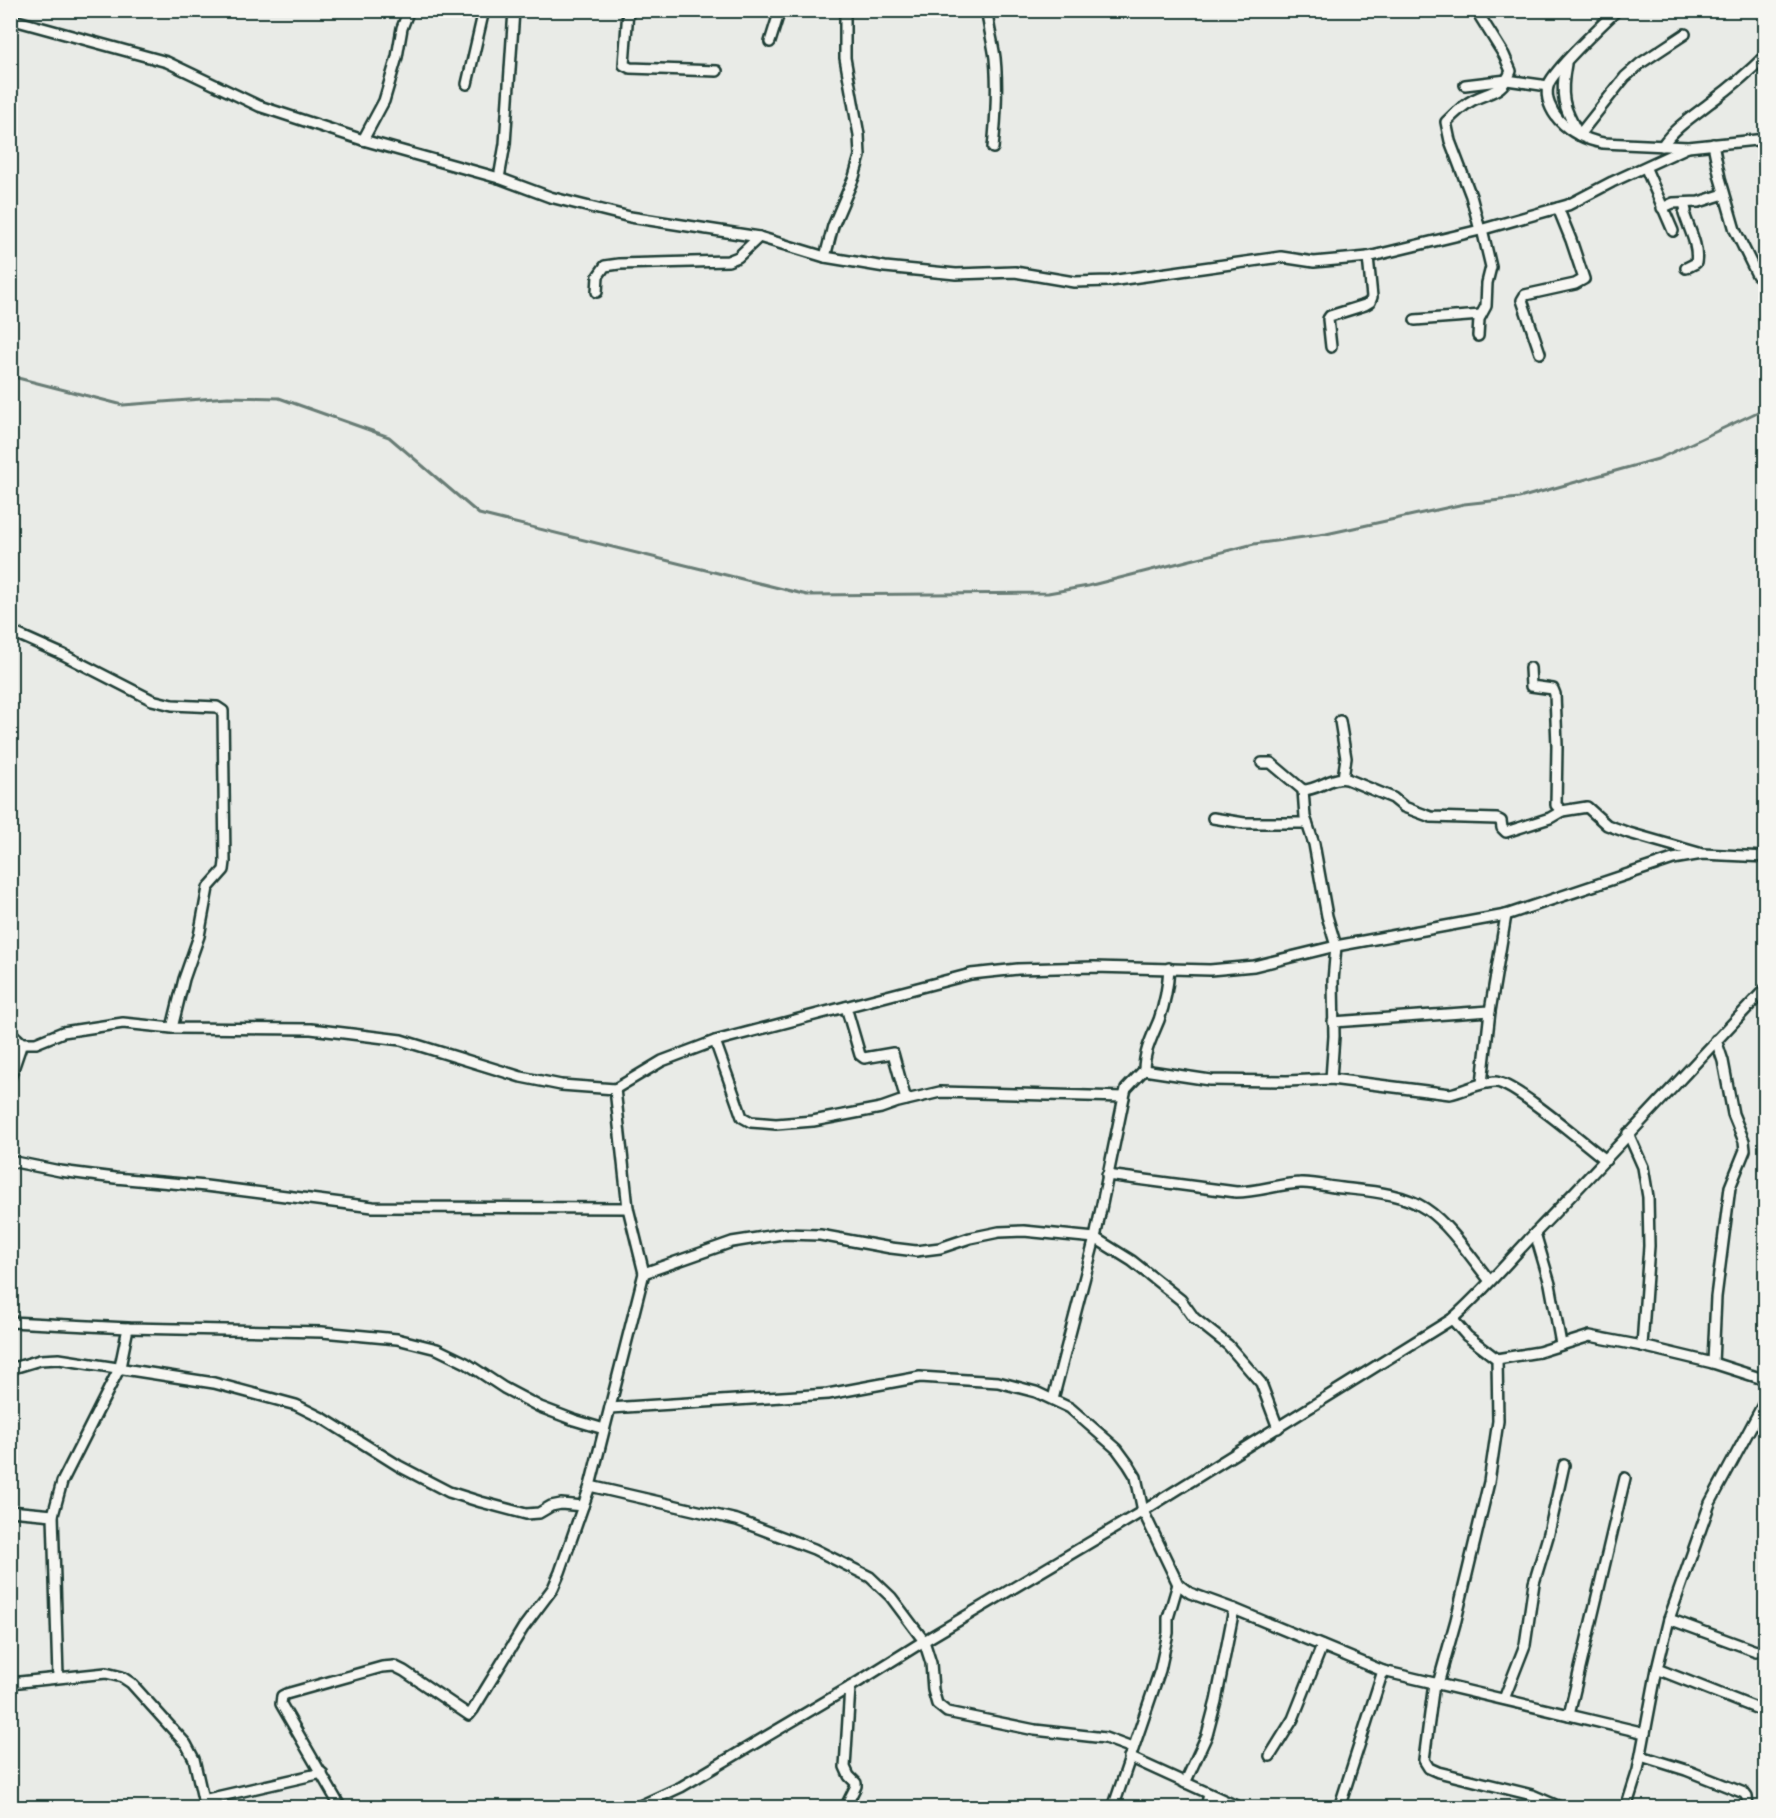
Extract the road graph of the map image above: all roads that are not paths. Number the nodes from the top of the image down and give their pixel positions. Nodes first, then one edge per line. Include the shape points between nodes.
1 (409, 10) edge
2 (484, 10) edge
3 (514, 10) edge
4 (628, 10) edge
5 (780, 10) edge
6 (845, 10) edge
7 (987, 10) edge
8 (1476, 10) edge
9 (1617, 10) edge
10 (1761, 10) edge
11 (1766, 13) edge
12 (10, 19) edge
13 (1685, 34) dead end
14 (770, 42) dead end
15 (1766, 56) edge
16 (1566, 62) junction
17 (717, 71) dead end
18 (1507, 80) junction
19 (467, 84) dead end
20 (1465, 85) dead end
21 (1548, 86) junction
22 (1579, 135) junction
23 (1766, 139) edge
24 (363, 140) junction
25 (1713, 144) junction
26 (1662, 146) junction
27 (1688, 147) junction
28 (993, 148) dead end
29 (1647, 171) dead end
30 (499, 178) junction
31 (1724, 194) junction
32 (1684, 203) junction
33 (1662, 207) junction
34 (1558, 208) junction
35 (1481, 230) junction
36 (1673, 231) dead end
37 (759, 237) junction
38 (825, 257) junction
39 (1368, 257) junction
40 (1686, 268) dead end
41 (1757, 275) dead end
42 (597, 292) dead end
43 (1481, 315) junction
44 (1415, 320) dead end
45 (1478, 336) dead end
46 (1331, 347) dead end
47 (1540, 353) dead end
48 (10, 631) edge
49 (1530, 668) dead end
50 (1340, 721) dead end
51 (1262, 763) dead end
52 (1343, 778) junction
53 (1303, 790) junction
54 (1562, 811) junction
55 (1213, 818) dead end
56 (1306, 822) junction
57 (1702, 854) junction
58 (1766, 857) edge
59 (1506, 915) junction
60 (1336, 946) junction
61 (1169, 968) junction
62 (1766, 988) edge
63 (846, 1007) junction
64 (1490, 1011) junction
65 (1333, 1022) junction
66 (172, 1028) junction
67 (10, 1032) edge
68 (1716, 1040) junction
69 (715, 1041) junction
70 (22, 1043) junction
71 (1144, 1070) junction
72 (10, 1078) edge
73 (1331, 1079) junction
74 (1482, 1083) junction
75 (615, 1089) junction
76 (1124, 1097) junction
77 (906, 1100) junction
78 (1628, 1133) junction
79 (1606, 1160) junction
80 (10, 1161) edge
81 (1107, 1175) junction
82 (628, 1208) junction
83 (1535, 1233) junction
84 (1095, 1238) junction
85 (644, 1273) junction
86 (1490, 1281) junction
87 (1452, 1319) junction
88 (10, 1322) edge
89 (128, 1328) junction
90 (1561, 1344) junction
91 (1642, 1346) junction
92 (1497, 1359) junction
93 (1713, 1363) junction
94 (120, 1367) junction
95 (10, 1369) edge
96 (1766, 1380) edge
97 (1053, 1399) junction
98 (1766, 1399) edge
99 (610, 1408) junction
100 (1278, 1428) junction
101 (604, 1429) junction
102 (1564, 1465) dead end
103 (1625, 1478) dead end
104 (590, 1486) junction
105 (583, 1506) junction
106 (10, 1511) edge
107 (1143, 1511) junction
108 (53, 1515) junction
109 (1178, 1584) junction
110 (1234, 1609) junction
111 (1669, 1619) junction
112 (924, 1641) junction
113 (1322, 1646) junction
114 (1766, 1646) edge
115 (1657, 1669) junction
116 (1383, 1671) junction
117 (58, 1677) junction
118 (10, 1683) edge
119 (1436, 1684) junction
120 (850, 1687) junction
121 (1504, 1699) junction
122 (1766, 1713) edge
123 (1569, 1715) junction
124 (1645, 1733) junction
125 (1131, 1753) junction
126 (1270, 1756) dead end
127 (1641, 1756) junction
128 (322, 1773) junction
129 (1185, 1783) junction
130 (1209, 1794) junction
131 (204, 1805) edge
132 (341, 1808) edge
133 (635, 1808) edge
134 (845, 1808) edge
135 (1113, 1808) edge
136 (1206, 1808) edge
137 (1241, 1808) edge
138 (1339, 1808) edge
139 (1562, 1808) edge
140 (1626, 1808) edge
141 (1748, 1808) edge

1 - 24 street via 384,101
2 - 19 street
3 - 30 street
4 - 17 street via 624,65
5 - 14 street
6 - 38 street via 845,58 860,156
7 - 28 street via 995,57 997,111
8 - 18 street via 1511,71
9 - 16 street
10 - 11 street
12 - 24 street via 167,62 259,106
13 - 22 street via 1625,77
15 - 26 street via 1680,125
16 - 21 street
16 - 22 street via 1563,104
18 - 20 street
18 - 21 street
18 - 35 street via 1446,122
21 - 22 street via 1554,115
22 - 26 street via 1604,143
23 - 25 street
24 - 30 street
25 - 27 street
25 - 31 street
26 - 27 street
27 - 34 street
29 - 33 street
30 - 37 street via 550,197 630,217
31 - 32 street
31 - 41 street via 1735,230
32 - 33 street
32 - 40 street via 1697,258 1696,263
33 - 36 street
34 - 35 street
34 - 47 street via 1584,279 1525,295 1522,300
35 - 39 street
35 - 43 street via 1491,267 1486,306
37 - 38 street
37 - 42 street via 728,261 605,266 598,276
38 - 39 street via 956,274 1015,272 1074,282 1152,276 1281,257 1314,262
39 - 46 street via 1370,302 1330,316
43 - 44 street
43 - 45 street
48 - 66 street via 152,700 179,706 218,707 223,711 224,870 208,888 199,936
49 - 54 street via 1531,686 1549,687 1555,694 1556,805
50 - 52 street via 1346,758
51 - 53 street via 1271,763
52 - 53 street
52 - 54 street via 1431,817 1497,819 1506,832
53 - 56 street
54 - 57 street via 1587,807 1607,825
55 - 56 street via 1244,823
56 - 60 street
57 - 58 street
57 - 59 street via 1673,859
59 - 60 street
59 - 64 street
60 - 61 street via 1254,966
60 - 65 street
61 - 63 street via 1018,969 971,974
61 - 71 street via 1168,989 1144,1057
62 - 68 street
63 - 69 street
63 - 77 street via 864,1058 893,1053
64 - 65 street
64 - 74 street
65 - 73 street
66 - 70 street via 123,1023
66 - 75 street via 311,1029 402,1040 521,1077
67 - 70 street
68 - 78 street
68 - 93 street via 1745,1150 1730,1188 1716,1297
69 - 75 street via 662,1061
69 - 77 street via 742,1117 752,1122 813,1121
70 - 72 street
71 - 73 street via 1210,1080
71 - 76 street via 1126,1089
73 - 74 street via 1450,1094
74 - 79 street via 1498,1082 1521,1094
75 - 82 street
76 - 77 street via 940,1092
76 - 81 street
78 - 79 street
78 - 91 street via 1643,1167 1647,1197 1649,1246
79 - 83 street
80 - 82 street via 93,1175 373,1207
81 - 84 street
81 - 86 street via 1236,1192 1317,1184 1409,1200 1438,1218
82 - 85 street
83 - 86 street
83 - 90 street
84 - 85 street via 999,1232 916,1251 820,1235 782,1234 732,1242
84 - 97 street
84 - 100 street via 1132,1260 1228,1345 1261,1383
85 - 99 street
86 - 87 street
87 - 92 street
87 - 100 street
88 - 89 street
89 - 94 street
89 - 101 street via 322,1332 397,1339 437,1349 540,1407
90 - 91 street via 1590,1336
90 - 92 street
91 - 93 street
92 - 119 street via 1497,1421 1489,1482 1459,1609
93 - 96 street
94 - 95 street via 59,1359
94 - 105 street via 214,1383 296,1405 449,1492 526,1514 561,1504
94 - 108 street via 62,1482
97 - 99 street via 998,1382 920,1377 828,1394
97 - 107 street via 1071,1408 1117,1449 1136,1477
98 - 111 street via 1710,1503
99 - 101 street
100 - 107 street
101 - 104 street
102 - 121 street via 1534,1583 1525,1645
103 - 123 street
104 - 105 street
104 - 112 street via 737,1520 814,1549 870,1577 891,1597
105 - 128 street via 553,1588 523,1628 471,1713 465,1714 394,1666 282,1696 281,1704
106 - 108 street
107 - 109 street
107 - 112 street
108 - 117 street
109 - 110 street via 1190,1593
109 - 125 street via 1160,1670
110 - 113 street
110 - 129 street via 1207,1735
111 - 114 street via 1755,1651
111 - 115 street
112 - 120 street
112 - 125 street via 937,1704 947,1712 1035,1730 1105,1738
113 - 116 street
113 - 126 street via 1293,1719
115 - 122 street
115 - 124 street
116 - 119 street
116 - 138 street
117 - 118 street
117 - 131 street via 106,1673 131,1683 186,1744 194,1759
119 - 121 street
119 - 139 street via 1424,1760 1429,1768 1532,1795
120 - 133 street via 681,1787
120 - 134 street via 845,1767 856,1786
121 - 123 street
123 - 124 street
124 - 127 street
125 - 129 street
125 - 135 street
127 - 140 street
127 - 141 street via 1744,1793
128 - 131 street
128 - 132 street
129 - 130 street
130 - 136 street
130 - 137 street

